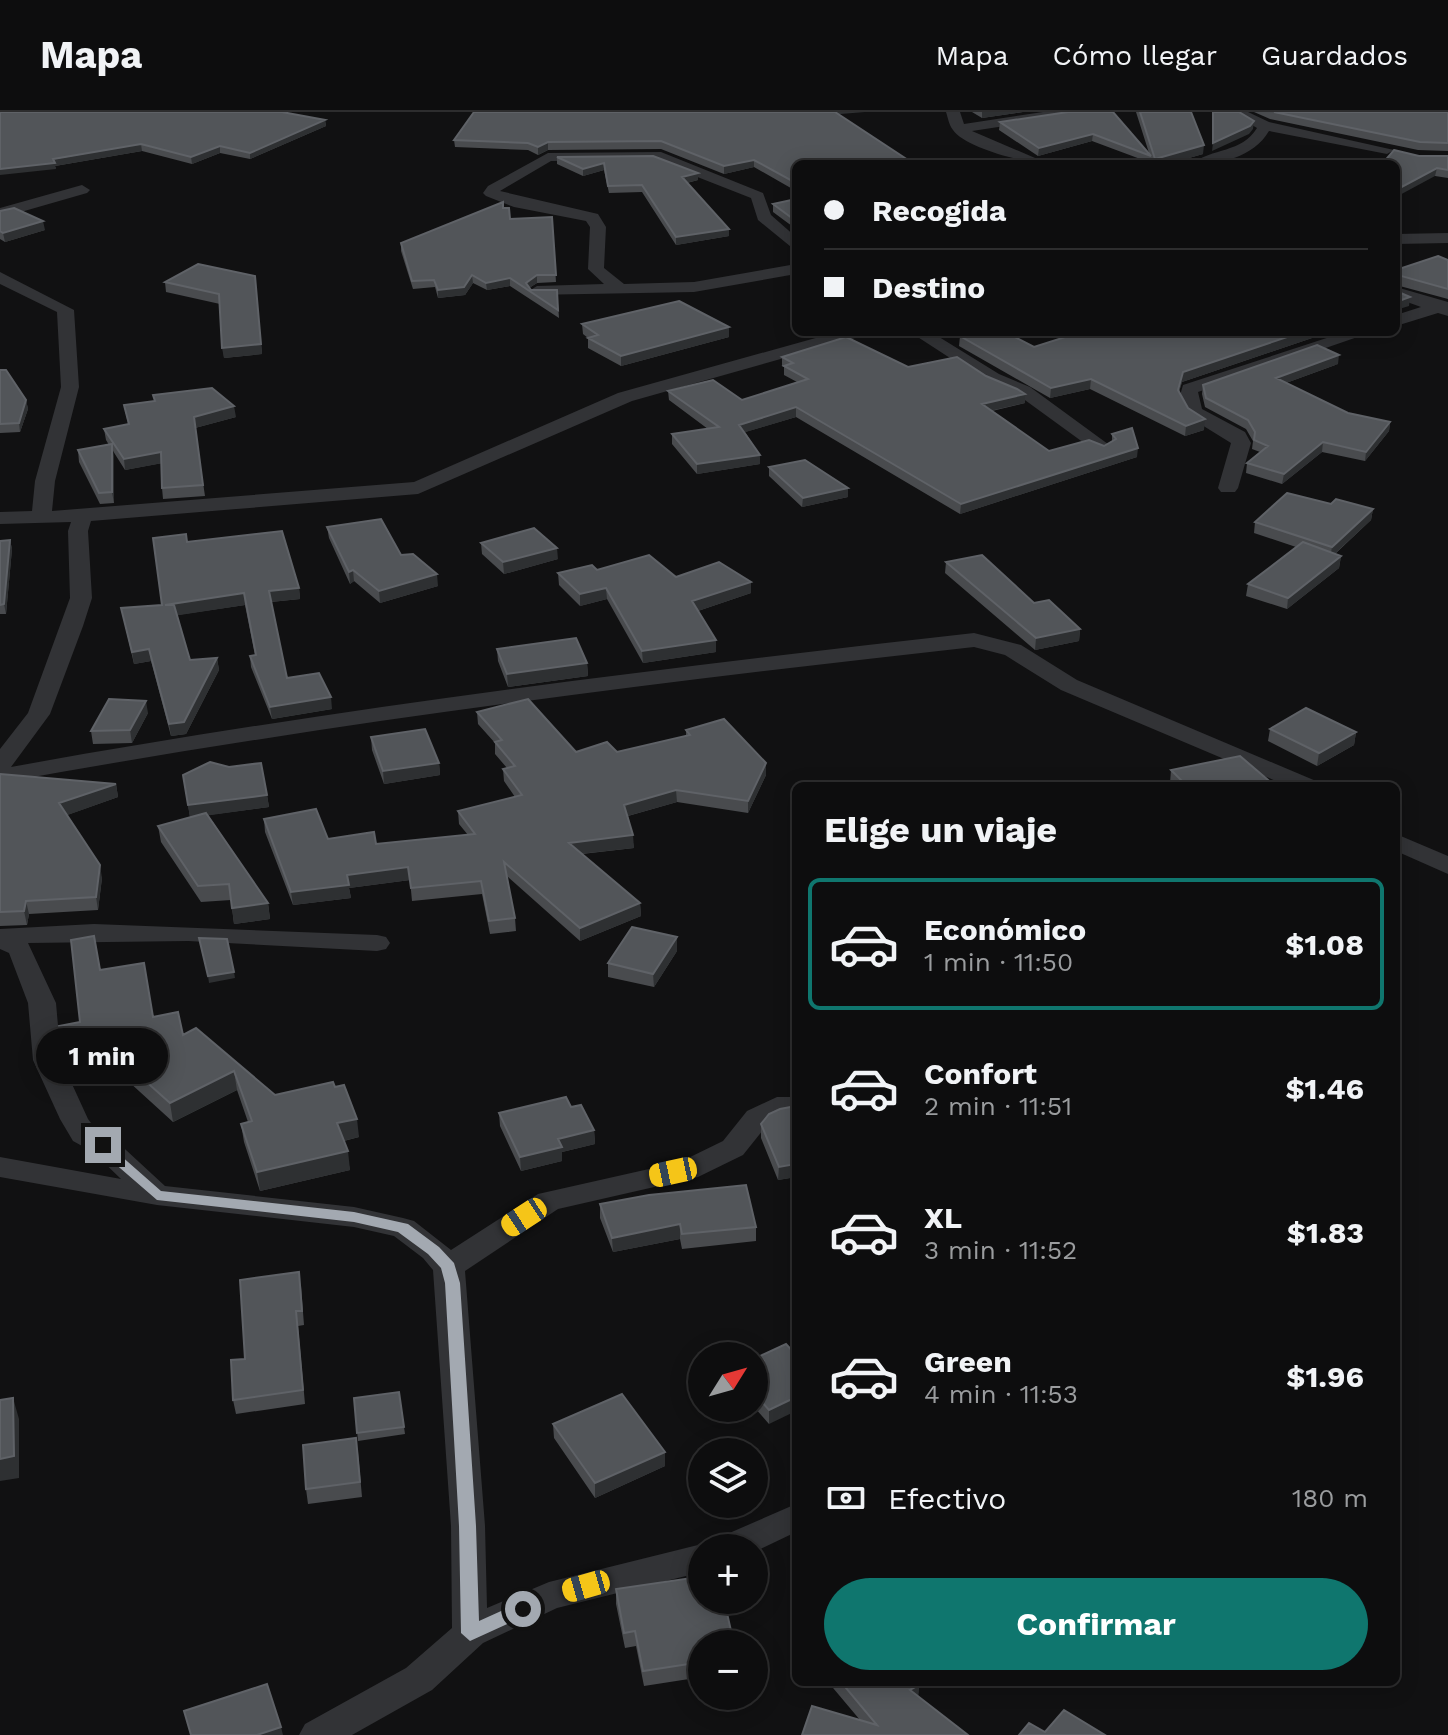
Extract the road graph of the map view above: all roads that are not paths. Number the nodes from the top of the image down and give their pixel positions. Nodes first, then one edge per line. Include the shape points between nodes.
1 (953, 112) edge
2 (1071, 112) edge
3 (1237, 112) edge
4 (1265, 126) junction
5 (959, 129) junction
6 (1032, 160) edge
7 (1211, 160) edge
8 (1378, 160) edge
9 (82, 190) dead end
10 (0, 213) edge
11 (1448, 238) edge
12 (1400, 239) edge
13 (792, 242) edge
14 (792, 270) edge
15 (0, 277) edge
16 (620, 289) junction
17 (537, 291) edge
18 (1400, 293) edge
19 (1444, 308) edge
20 (1400, 320) edge
21 (842, 336) edge
22 (925, 336) edge
23 (1351, 336) edge
24 (1102, 447) edge
25 (1228, 488) dead end
26 (83, 516) junction
27 (41, 517) junction
28 (0, 518) edge
29 (0, 765) edge
30 (0, 776) edge
31 (1299, 782) edge
32 (1400, 843) edge
33 (1448, 866) edge
34 (0, 938) edge
35 (377, 943) dead end
36 (787, 1104) edge
37 (0, 1167) edge
38 (157, 1195) junction
39 (448, 1267) junction
40 (792, 1519) edge
41 (760, 1534) edge
42 (688, 1561) edge
43 (470, 1633) junction
44 (318, 1735) edge

1 - 5 street
2 - 5 street
3 - 4 street
4 - 7 street via 1244,149
4 - 8 street via 1395,152
5 - 6 street
9 - 10 street
11 - 12 street
13 - 16 street via 764,217 758,196 667,157 548,157 493,189 491,193 514,202 592,217 598,227 596,269
14 - 16 street via 694,287
15 - 27 street via 65,310 70,387
16 - 17 street
18 - 19 street
19 - 20 street
21 - 26 street via 625,397 418,488
22 - 24 street via 1024,391
23 - 25 street via 1189,389 1186,400 1192,412 1238,436 1241,443
26 - 27 street
26 - 29 street via 78,531 81,598 72,626 39,714
27 - 28 street
30 - 31 street via 388,712 974,640 1013,650 1069,685
32 - 33 street
34 - 35 street via 55,932 224,934
34 - 38 street via 20,949 42,1003 47,1060 83,1134 103,1145
36 - 39 street via 757,1118 733,1148 688,1170 549,1201
37 - 38 street
38 - 39 street via 354,1217 403,1228
39 - 43 street via 468,1526
40 - 41 street
42 - 43 street via 549,1596
43 - 44 street via 448,1660 416,1682

